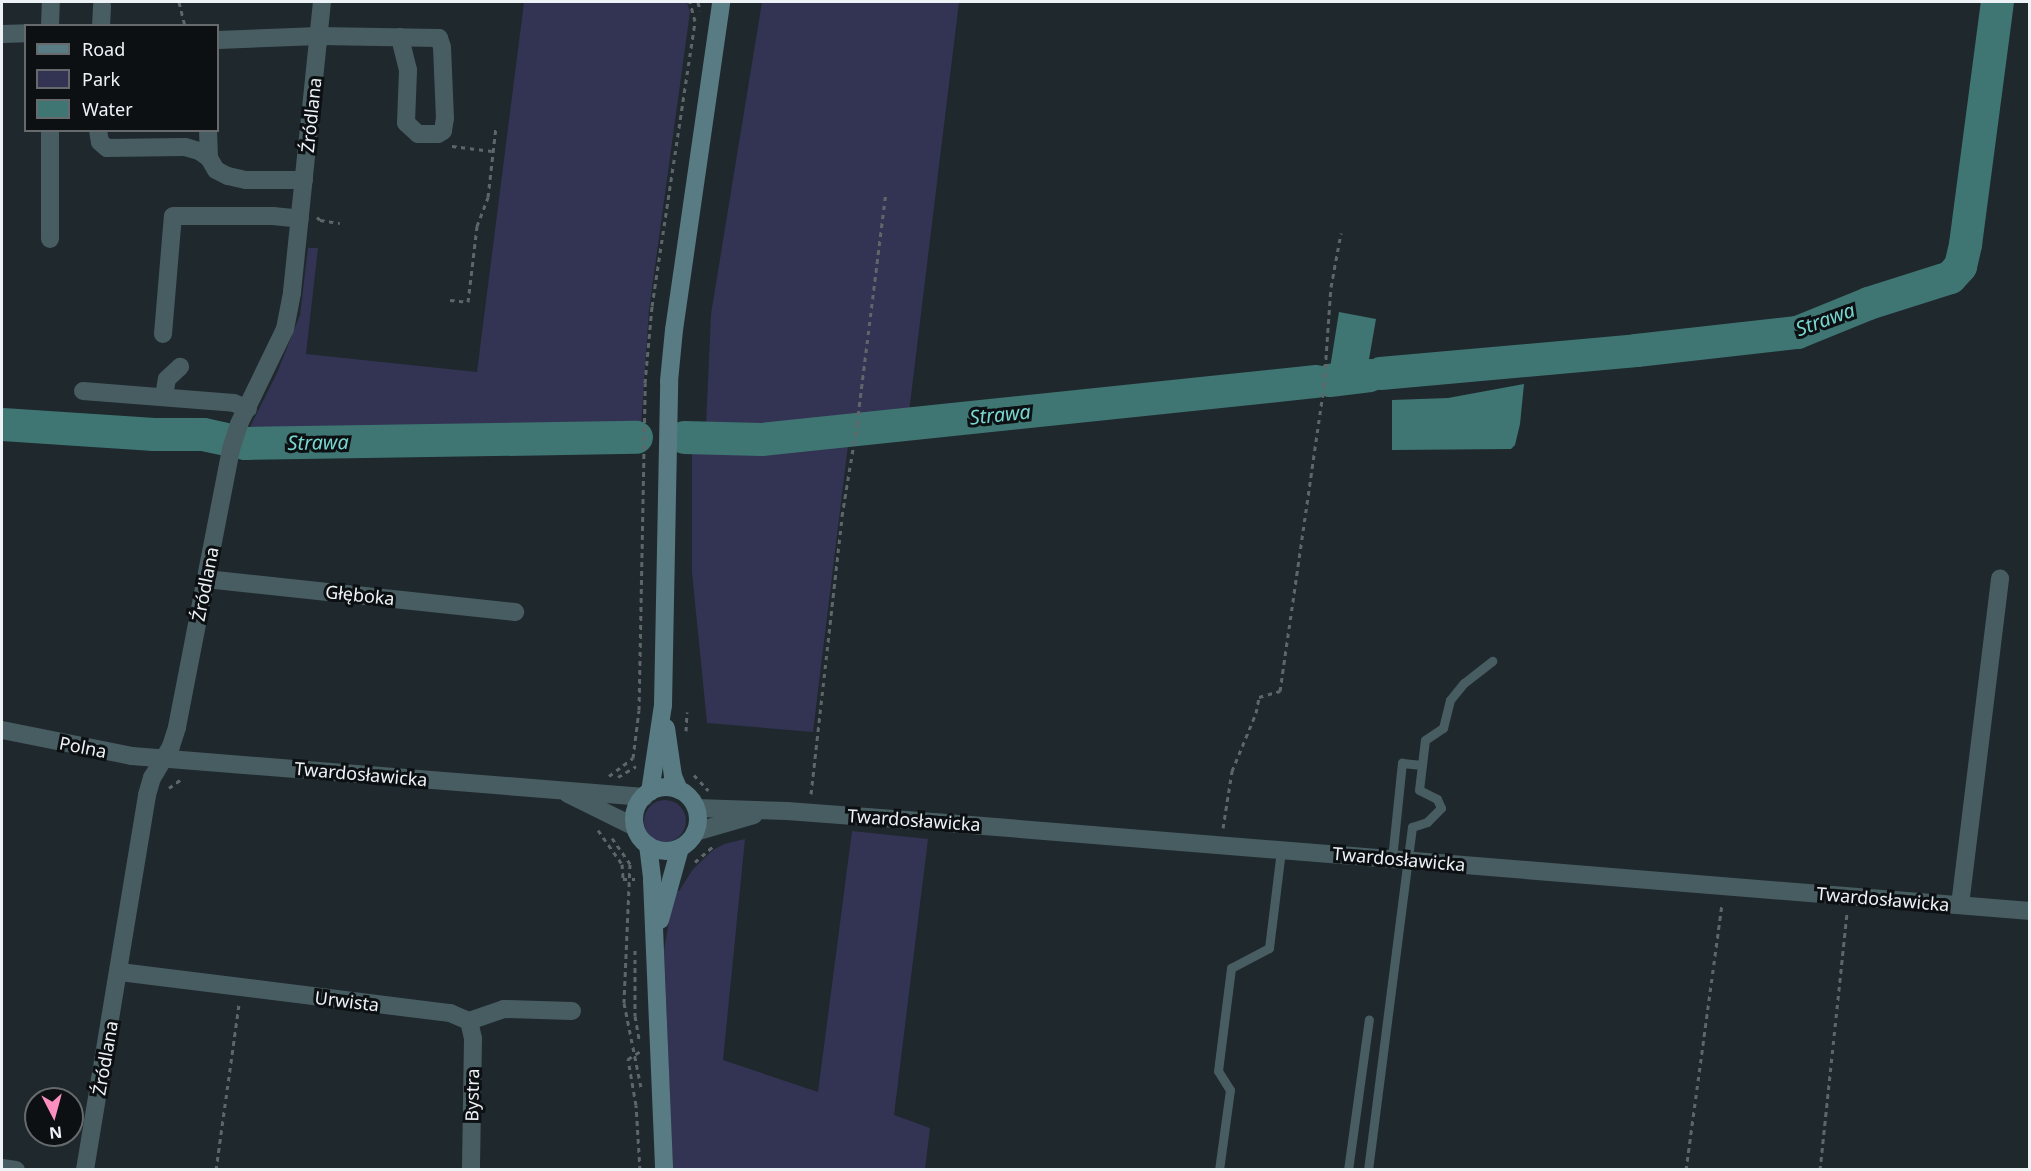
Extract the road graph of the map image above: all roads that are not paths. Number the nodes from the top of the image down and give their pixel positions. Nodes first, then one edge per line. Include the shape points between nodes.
1 (51, 2) edge
2 (322, 2) edge
3 (721, 2) edge
4 (102, 6) dead end
5 (50, 24) edge
6 (101, 24) edge
7 (24, 33) edge
8 (2, 34) edge
9 (319, 36) junction
10 (400, 37) junction
11 (219, 40) edge
12 (50, 132) edge
13 (98, 132) edge
14 (208, 132) edge
15 (209, 158) junction
16 (304, 180) junction
17 (307, 215) junction
18 (50, 239) dead end
19 (163, 334) dead end
20 (180, 367) dead end
21 (83, 391) dead end
22 (164, 397) junction
23 (248, 409) junction
24 (2000, 578) dead end
25 (206, 579) junction
26 (515, 612) dead end
27 (1492, 661) dead end
28 (663, 705) junction
29 (2, 730) edge
30 (165, 758) junction
31 (1422, 765) junction
32 (679, 790) junction
33 (647, 794) junction
34 (601, 800) junction
35 (696, 808) junction
36 (768, 811) junction
37 (635, 826) junction
38 (695, 832) junction
39 (648, 845) junction
40 (680, 848) junction
41 (1281, 850) junction
42 (1401, 859) junction
43 (1959, 905) junction
44 (2030, 911) edge
45 (654, 951) junction
46 (120, 972) junction
47 (572, 1011) dead end
48 (1369, 1018) dead end
49 (469, 1021) junction
50 (2, 1168) edge
51 (16, 1170) edge
52 (85, 1170) edge
53 (471, 1170) edge
54 (664, 1170) edge
55 (1219, 1170) edge
56 (1348, 1170) edge
57 (1368, 1170) edge

1 - 5 street
2 - 9 street, Źródlana
3 - 28 street via 669,381
4 - 6 street
7 - 8 street
9 - 10 street
9 - 11 street
9 - 16 street, Źródlana
10 - 10 street via 436,36 441,40 445,125 438,134 418,134 406,123 408,70
12 - 18 street
13 - 15 street via 100,142 107,148 185,147
14 - 15 street
15 - 16 street via 216,170 246,180
16 - 17 street, Źródlana
17 - 19 street via 173,216
17 - 23 street, Źródlana via 285,329
20 - 22 street via 167,379
21 - 22 street
22 - 23 street via 234,403
23 - 25 street, Źródlana via 233,441
24 - 43 street
25 - 26 street, Głęboka
25 - 30 street, Źródlana via 177,727
27 - 31 lane via 1450,700 1443,728 1425,740
28 - 32 street via 670,760
28 - 33 street
29 - 30 street, Polna via 132,756
30 - 34 street, Twardosławicka via 558,790
30 - 46 street, Źródlana via 147,795
31 - 42 lane via 1402,763
31 - 42 lane via 1419,790 1437,800 1441,808 1427,822 1412,828
32 - 33 street via 665,788
32 - 35 street
33 - 34 street, Twardosławicka
33 - 37 street via 635,810
34 - 37 street, Twardosławicka
35 - 36 street, Twardosławicka
35 - 38 street
36 - 38 street, Twardosławicka
36 - 41 street, Twardosławicka
37 - 39 street
38 - 40 street
39 - 40 street via 661,851
39 - 45 street
40 - 45 street
41 - 42 street, Twardosławicka
41 - 55 lane via 1269,948 1231,968 1218,1071 1230,1090
42 - 43 street, Twardosławicka
42 - 57 lane via 1405,872
43 - 44 street, Twardosławicka
45 - 54 street
46 - 49 street, Urwista via 450,1013
46 - 52 street, Źródlana
47 - 49 street via 504,1009
48 - 56 lane
49 - 53 street, Bystra via 473,1039
50 - 51 street

